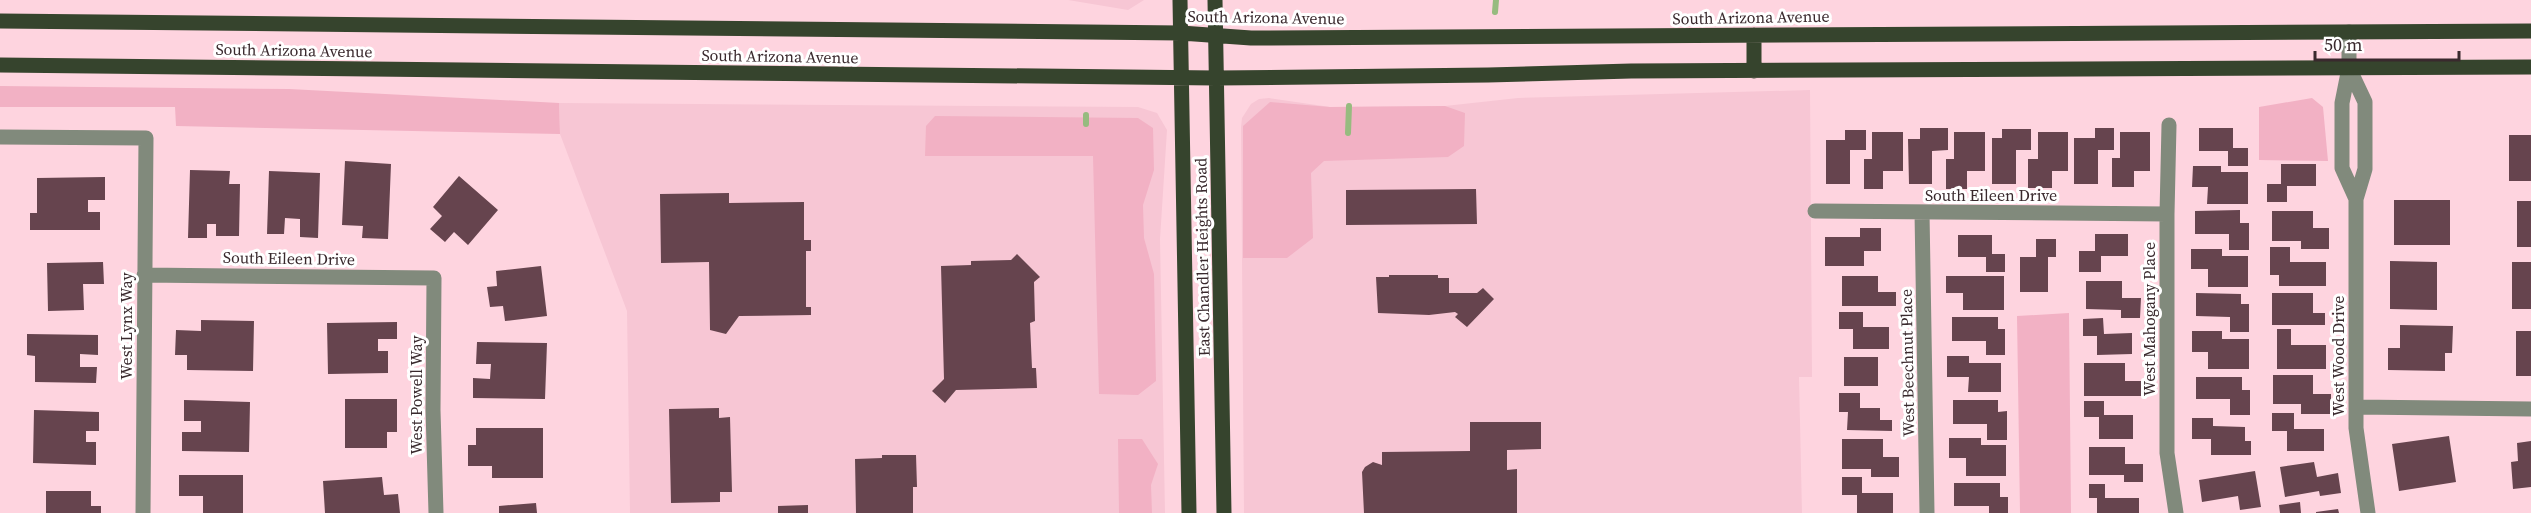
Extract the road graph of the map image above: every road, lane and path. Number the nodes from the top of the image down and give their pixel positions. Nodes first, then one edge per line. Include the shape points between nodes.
1 (1180, 0) edge
2 (1215, 0) edge
3 (0, 21) edge
4 (2531, 31) edge
5 (2349, 32) junction
6 (1181, 33) junction
7 (1754, 35) junction
8 (1215, 37) junction
9 (0, 65) edge
10 (2531, 67) edge
11 (2349, 68) junction
12 (1754, 71) junction
13 (1182, 77) junction
14 (1216, 78) junction
15 (2169, 125) dead end
16 (0, 137) edge
17 (2356, 199) junction
18 (1815, 212) dead end
19 (1922, 212) junction
20 (2167, 214) junction
21 (144, 275) junction
22 (434, 278) joint
23 (2356, 407) junction
24 (2531, 409) edge
25 (143, 513) edge
26 (436, 513) edge
27 (1189, 513) edge
28 (1224, 513) edge
29 (1927, 513) edge
30 (2176, 513) edge
31 (2368, 513) edge

1 - 6 main road, East Chandler Heights Road
2 - 8 main road, East Chandler Heights Road
3 - 6 main road, South Arizona Avenue
4 - 5 main road, South Arizona Avenue
5 - 7 main road, South Arizona Avenue
5 - 11 street, West Wood Drive
6 - 8 main road, South Arizona Avenue
6 - 13 main road, East Chandler Heights Road
7 - 8 main road, South Arizona Avenue
7 - 12 main road
8 - 14 main road, East Chandler Heights Road
9 - 13 main road, South Arizona Avenue
10 - 11 main road, South Arizona Avenue
11 - 12 main road, South Arizona Avenue
11 - 17 street, West Wood Drive via 2342,103 2342,168
11 - 17 street, West Wood Drive via 2365,102 2365,169
12 - 14 main road, South Arizona Avenue
13 - 14 main road, South Arizona Avenue
13 - 27 main road, East Chandler Heights Road
14 - 28 main road, East Chandler Heights Road
15 - 20 street, West Mahogany Place
16 - 21 street, West Lynx Way via 146,138
17 - 23 street, West Wood Drive
18 - 19 street, South Eileen Drive
19 - 20 street, South Eileen Drive
19 - 29 street, West Beechnut Place
20 - 30 street, West Mahogany Place via 2167,453
21 - 22 street, South Eileen Drive
21 - 25 street, West Lynx Way
22 - 26 street, West Powell Way
23 - 24 street
23 - 31 street, West Wood Drive

